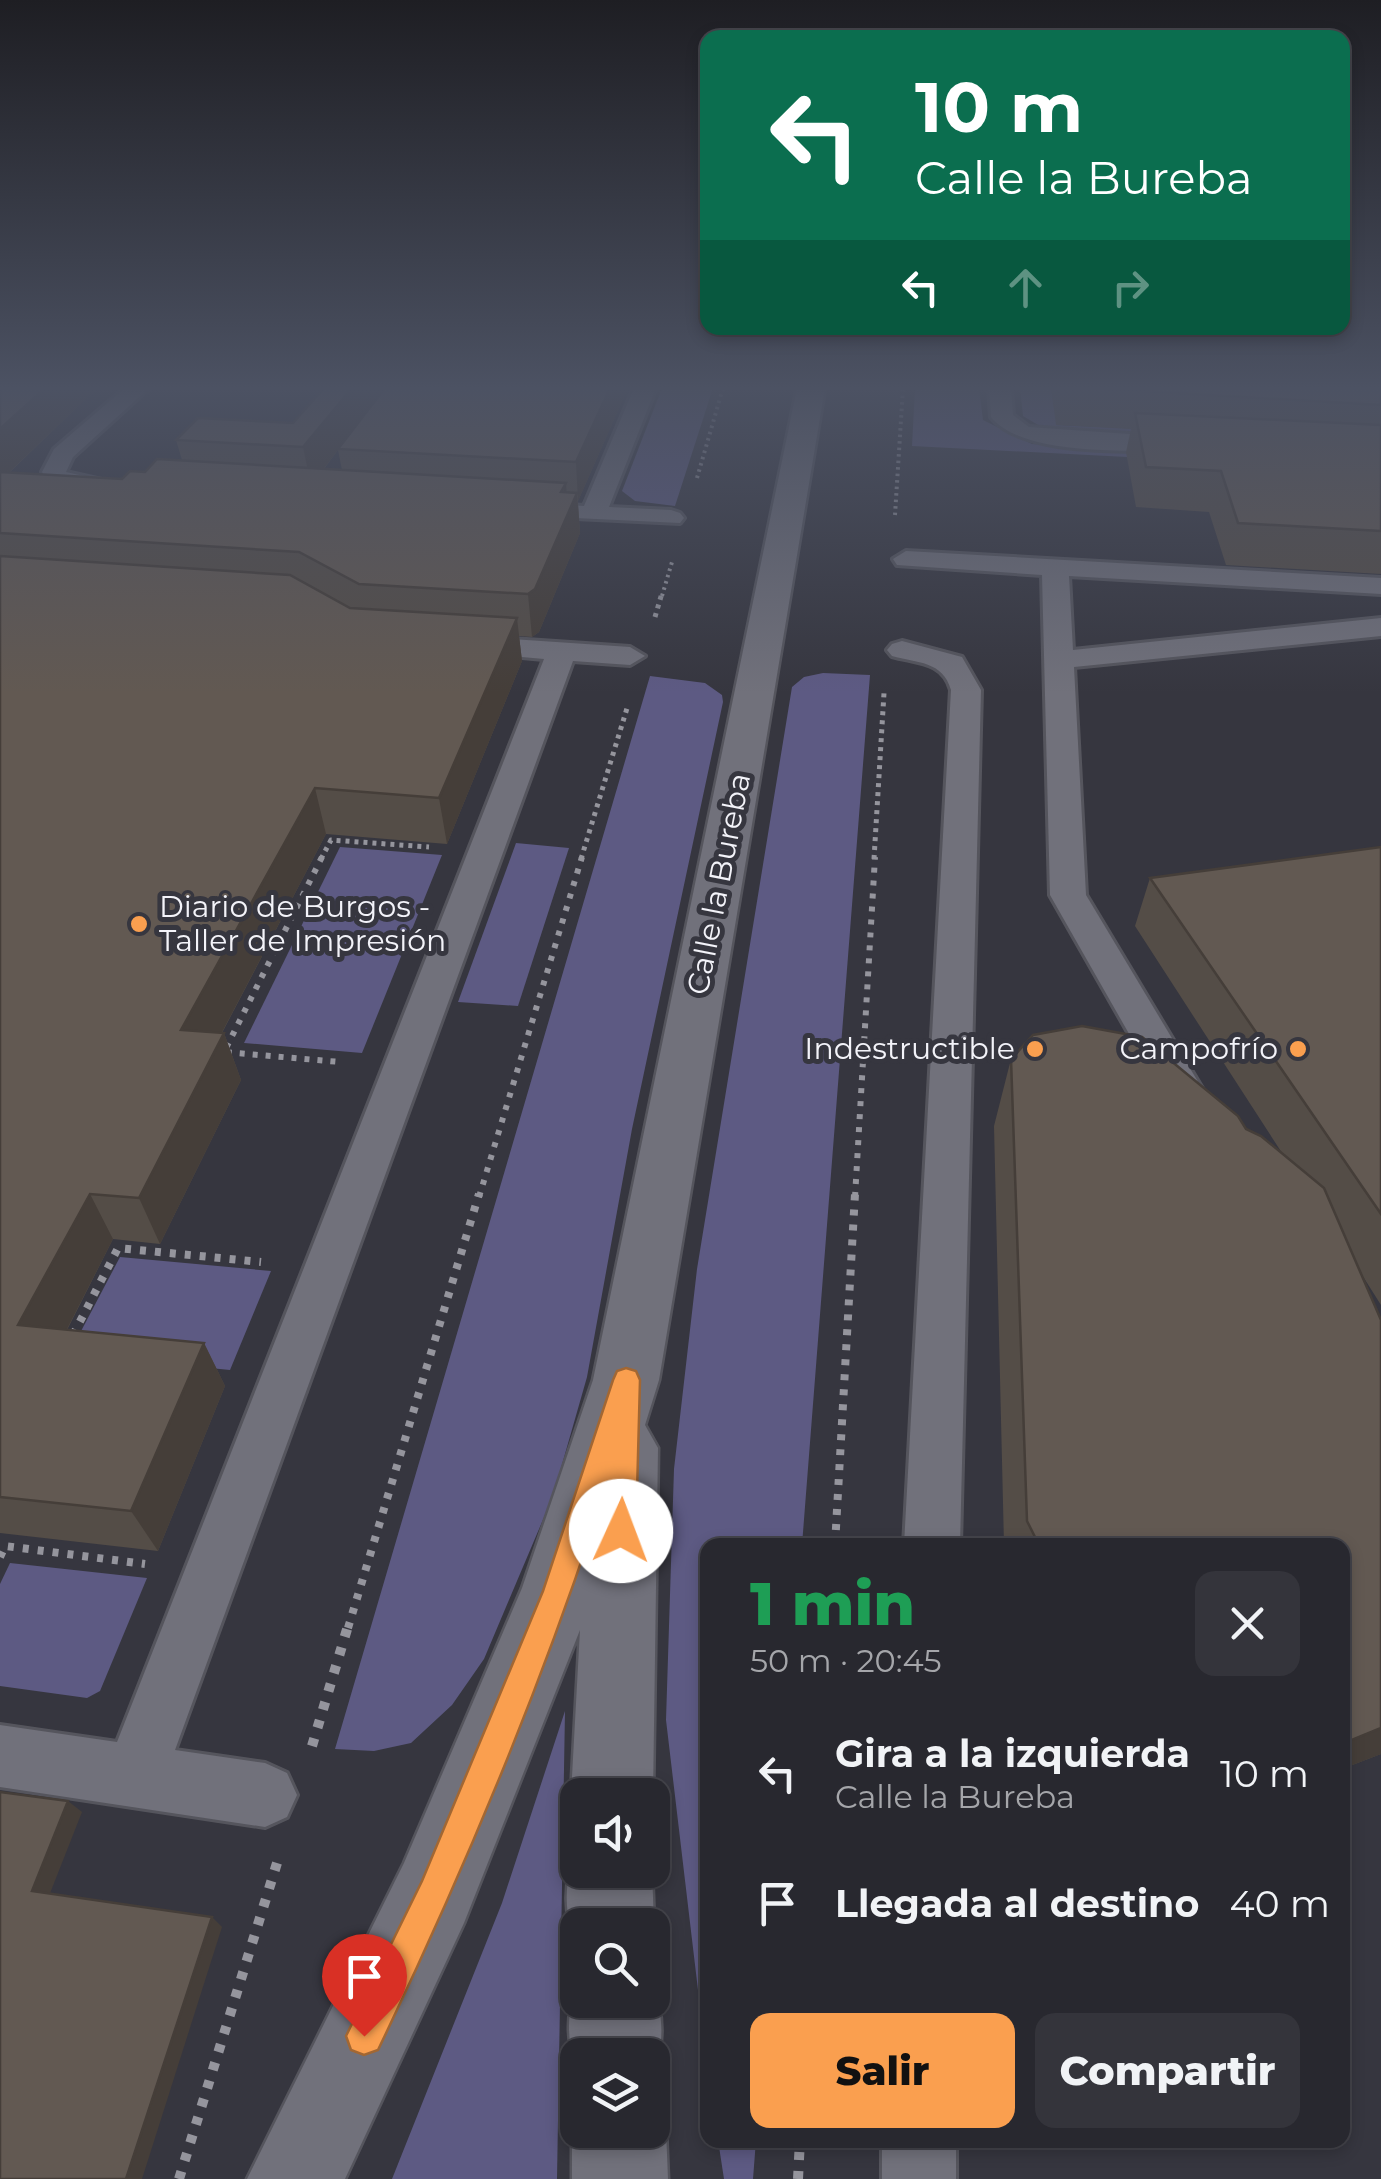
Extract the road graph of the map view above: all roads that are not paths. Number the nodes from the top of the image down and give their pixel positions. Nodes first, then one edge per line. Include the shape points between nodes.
1 (604, 490) edge
2 (792, 490) edge
3 (495, 508) edge
4 (594, 514) junction
5 (671, 518) dead end
6 (906, 559) dead end
7 (1055, 568) junction
8 (1381, 586) edge
9 (1381, 627) edge
10 (429, 643) edge
11 (902, 650) dead end
12 (562, 652) junction
13 (630, 656) dead end
14 (1059, 660) junction
15 (1205, 1129) edge
16 (626, 1380) junction
17 (932, 1538) edge
18 (0, 1756) edge
19 (135, 1775) junction
20 (286, 1778) road end
21 (613, 1778) edge
22 (619, 2148) edge
23 (918, 2148) edge
24 (295, 2179) edge
25 (620, 2179) edge
26 (919, 2179) edge

1 - 4 lane
2 - 16 street, Calle la Bureba
3 - 4 lane
4 - 5 lane
6 - 7 lane
7 - 8 lane
7 - 14 lane
9 - 14 lane
10 - 12 lane
11 - 17 lane via 950,661 963,673 966,690
12 - 13 lane
12 - 19 lane
14 - 15 lane via 1068,895
16 - 21 street, Calle la Bureba
16 - 24 street, Calle la Bureba via 558,1591 434,1894
18 - 19 lane
19 - 20 lane
22 - 25 street
23 - 26 lane

